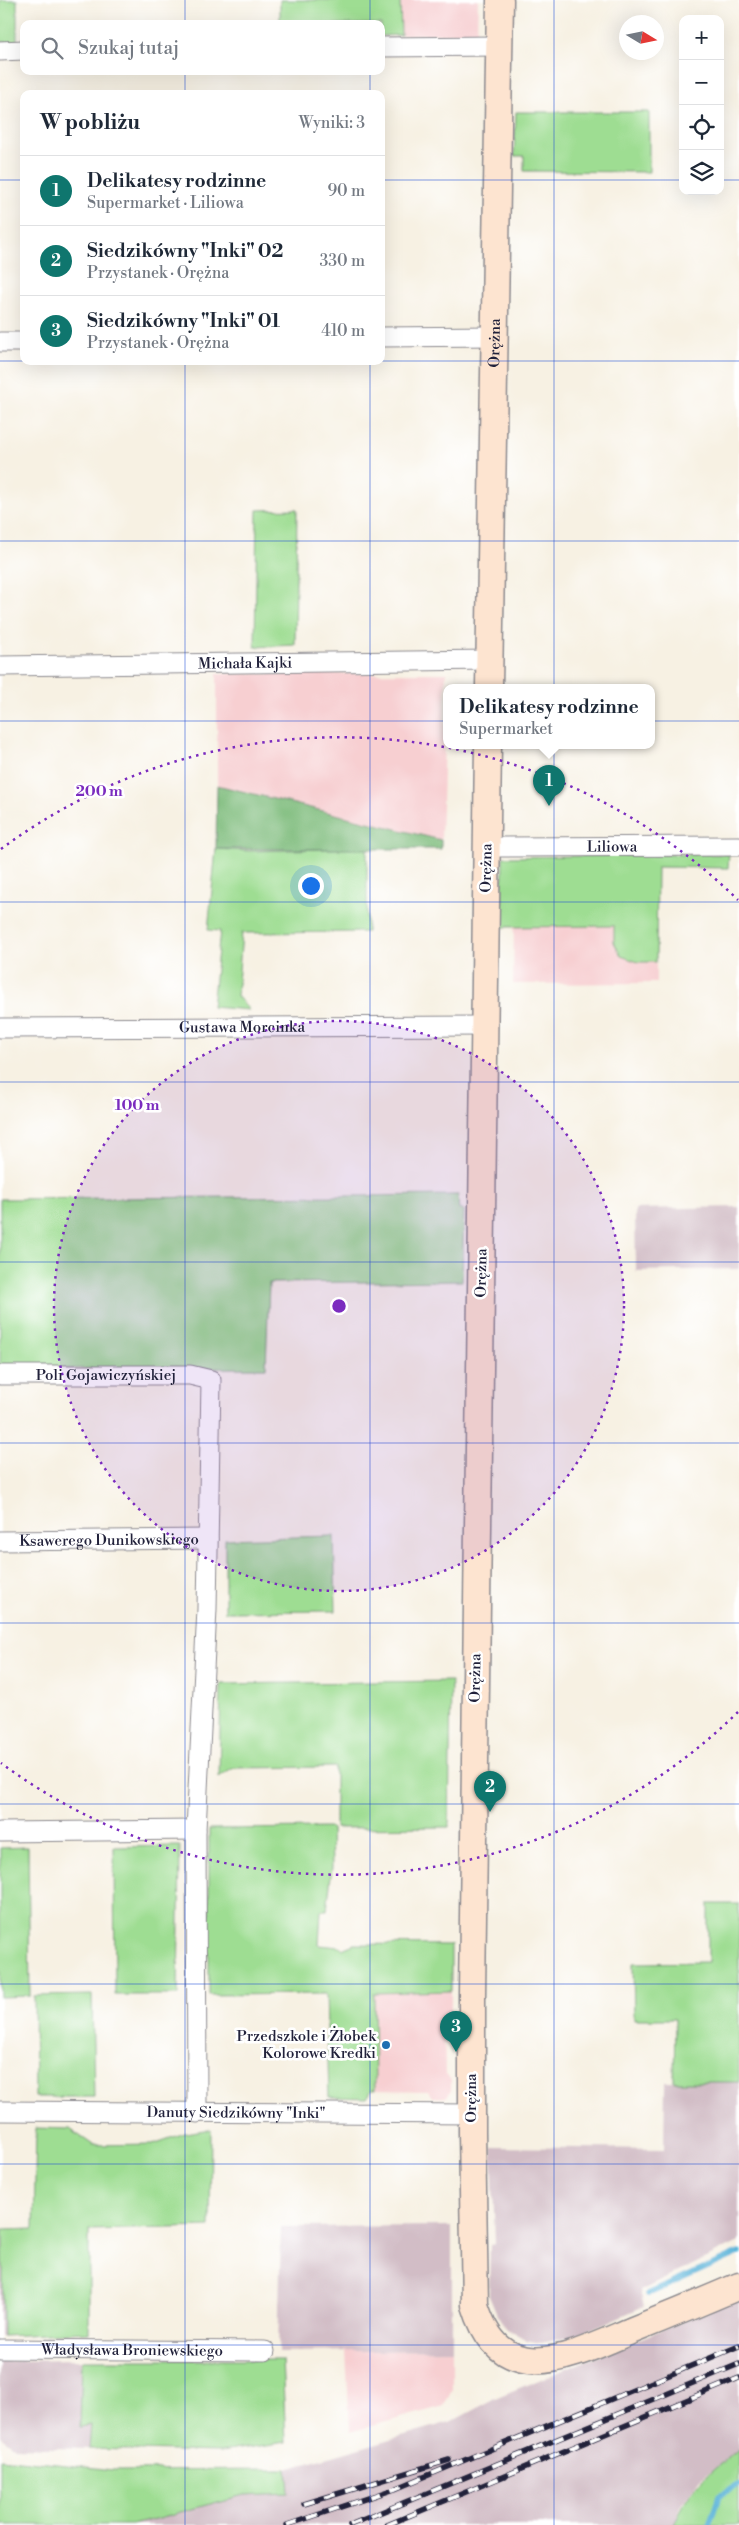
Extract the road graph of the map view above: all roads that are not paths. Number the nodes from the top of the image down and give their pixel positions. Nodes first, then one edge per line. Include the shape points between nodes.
1 (500, 0) edge
2 (499, 46) junction
3 (385, 47) edge
4 (20, 50) edge
5 (0, 51) edge
6 (494, 336) junction
7 (385, 337) edge
8 (0, 342) edge
9 (20, 342) edge
10 (490, 660) junction
11 (0, 666) edge
12 (489, 684) edge
13 (488, 749) edge
14 (739, 846) edge
15 (486, 847) junction
16 (485, 1026) junction
17 (0, 1028) edge
18 (0, 1375) edge
19 (212, 1380) joint
20 (208, 1539) junction
21 (0, 1541) edge
22 (196, 1830) junction
23 (0, 1832) edge
24 (0, 2111) edge
25 (197, 2113) junction
26 (472, 2114) junction
27 (739, 2286) edge
28 (0, 2349) edge
29 (265, 2351) dead end

1 - 2 street, Orężna
2 - 3 street
2 - 6 street, Orężna
4 - 5 street
6 - 7 street
6 - 10 street, Orężna
8 - 9 street
10 - 11 street, Michała Kajki
10 - 12 street, Orężna
13 - 15 street, Orężna
14 - 15 street, Liliowa
15 - 16 street, Orężna
16 - 17 street, Gustawa Morcinka
16 - 26 street, Orężna
18 - 19 street, Poli Gojawiczyńskiej via 190,1375
19 - 20 street, Ksawerego Dunikowskiego
20 - 21 street, Ksawerego Dunikowskiego
20 - 22 street
22 - 23 street
22 - 25 street
24 - 25 street, Danuty Siedzikówny "Inki"
25 - 26 street, Danuty Siedzikówny "Inki"
26 - 27 street, Orężna via 475,2305 488,2335 500,2347 532,2360 563,2358
28 - 29 street, Władysława Broniewskiego

